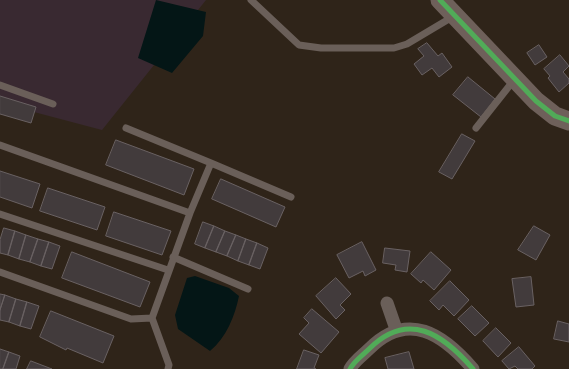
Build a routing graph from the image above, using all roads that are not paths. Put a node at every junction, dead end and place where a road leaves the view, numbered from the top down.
1 (251, 0) edge
2 (440, 0) edge
3 (454, 16) junction
4 (516, 79) junction
5 (0, 85) edge
6 (53, 104) dead end
7 (569, 121) edge
8 (126, 128) dead end
9 (476, 128) dead end
10 (0, 145) edge
11 (211, 163) junction
12 (291, 197) dead end
13 (190, 213) junction
14 (0, 214) edge
15 (173, 258) junction
16 (168, 270) junction
17 (0, 272) edge
18 (248, 289) dead end
19 (387, 303) dead end
20 (152, 318) junction
21 (396, 329) junction
22 (168, 369) edge
23 (350, 369) edge
24 (473, 369) edge

1 - 3 lane
2 - 3 street
3 - 4 street
4 - 7 street
4 - 9 lane
5 - 6 lane
8 - 11 lane
10 - 13 lane
11 - 12 lane
11 - 13 lane
13 - 15 lane
14 - 16 lane
15 - 16 lane
15 - 18 lane
16 - 20 lane
17 - 20 lane
19 - 21 street
20 - 22 lane
21 - 23 street
21 - 24 street

